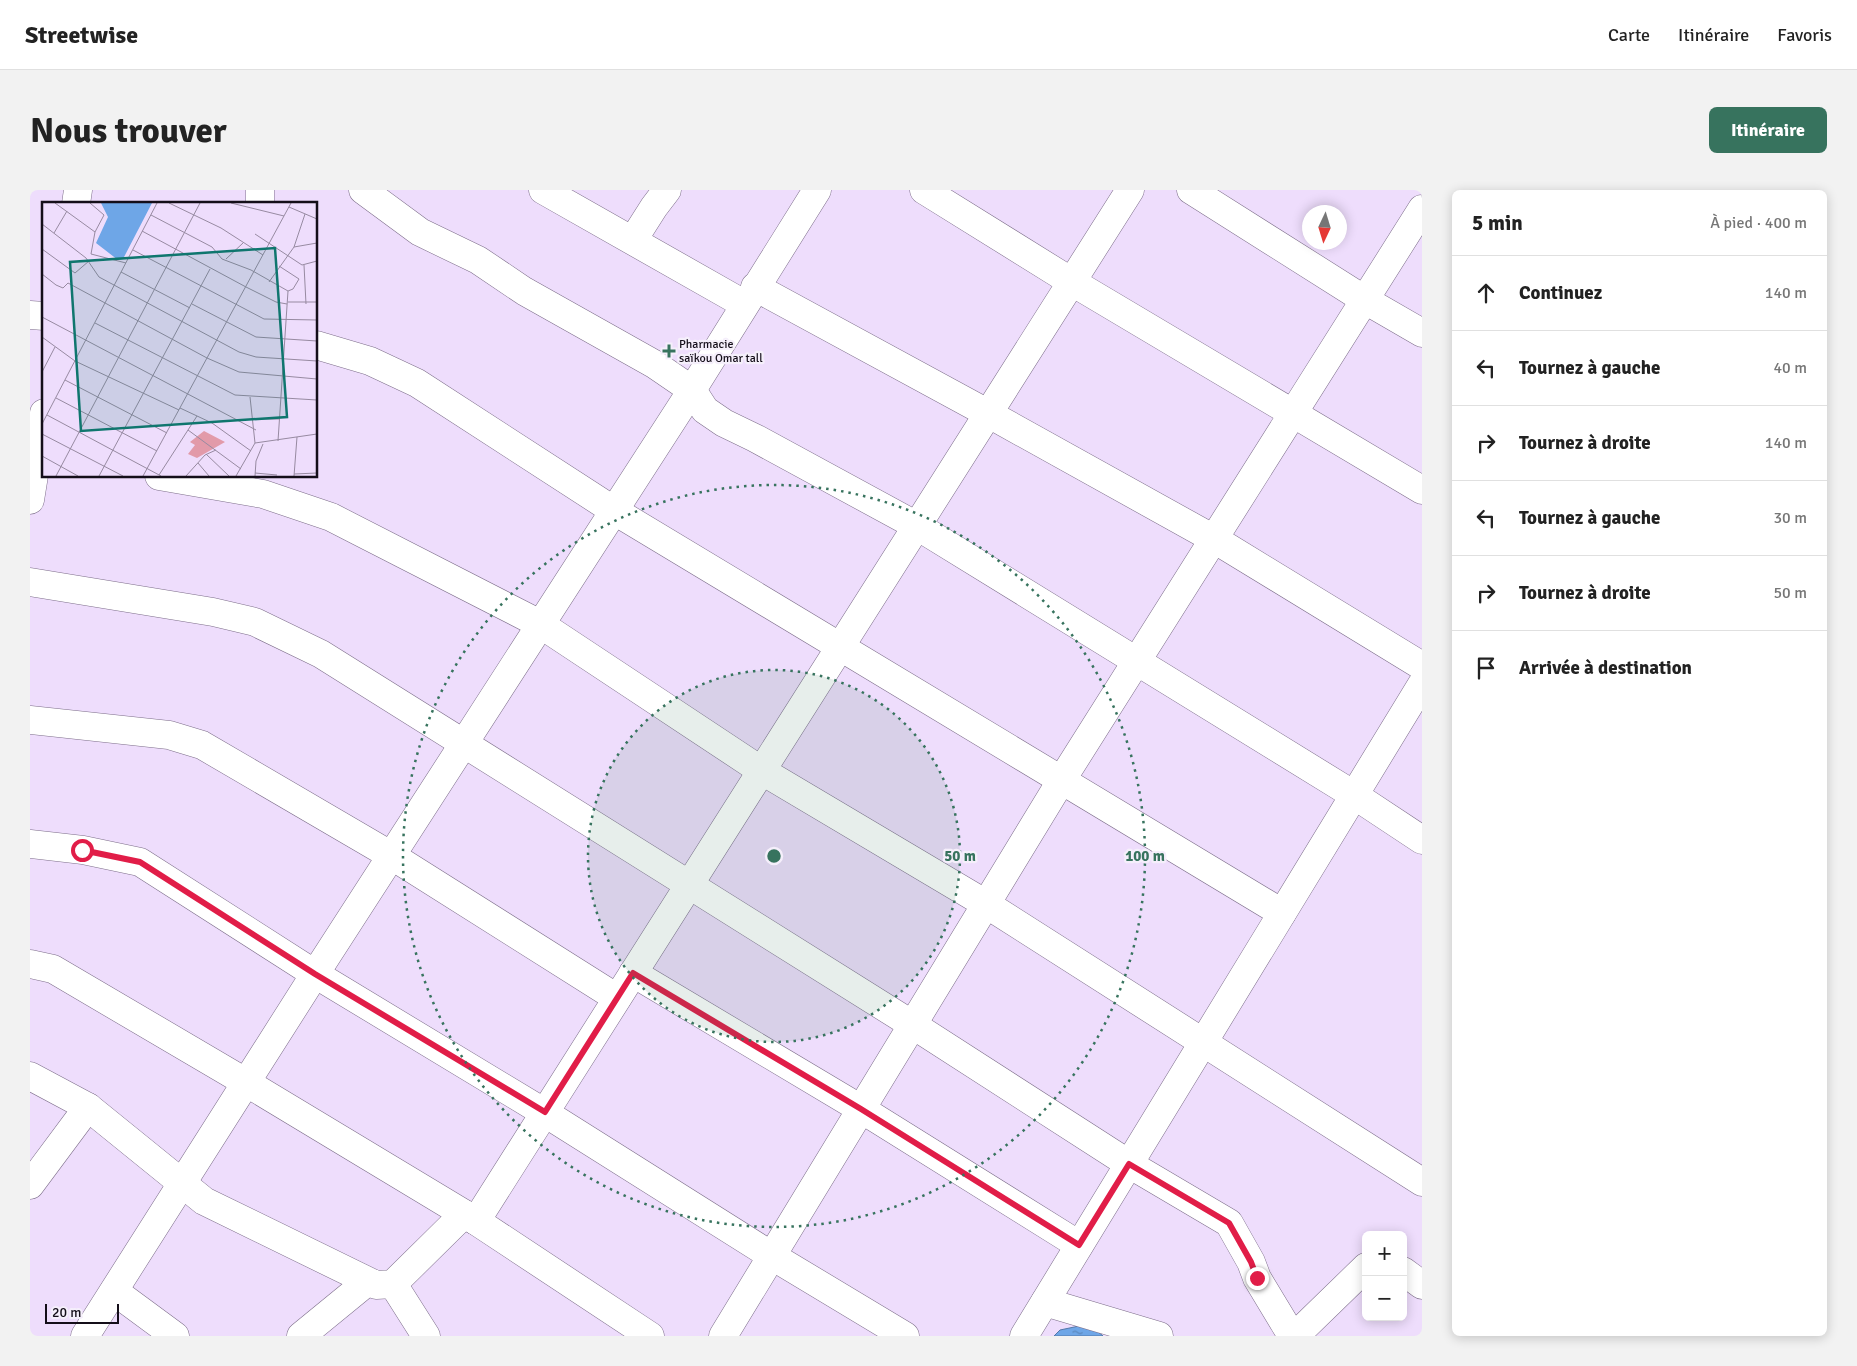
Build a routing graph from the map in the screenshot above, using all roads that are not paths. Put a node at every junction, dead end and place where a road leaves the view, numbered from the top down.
1 (363, 190) edge
2 (544, 190) edge
3 (667, 190) edge
4 (817, 190) edge
5 (924, 190) edge
6 (1130, 190) edge
7 (1191, 190) edge
8 (1422, 209) edge
9 (633, 240) junction
10 (1072, 282) junction
11 (749, 296) junction
12 (1365, 300) junction
13 (1422, 333) edge
14 (318, 346) edge
15 (692, 390) junction
16 (988, 414) junction
17 (1293, 414) junction
18 (42, 425) edge
19 (37, 455) edge
20 (171, 478) edge
21 (1422, 490) edge
22 (30, 500) edge
23 (613, 510) junction
24 (917, 526) junction
25 (1214, 539) junction
26 (30, 582) edge
27 (540, 624) junction
28 (840, 648) junction
29 (1137, 662) junction
30 (1422, 666) edge
31 (1422, 684) edge
32 (30, 720) edge
33 (463, 744) junction
34 (762, 771) junction
35 (1062, 781) junction
36 (1354, 795) junction
37 (1422, 840) edge
38 (30, 844) edge
39 (392, 856) junction
40 (689, 886) junction
41 (986, 904) junction
42 (1282, 913) junction
43 (30, 964) edge
44 (633, 973) junction
45 (315, 974) junction
46 (617, 998) junction
47 (913, 1025) junction
48 (1204, 1042) junction
49 (30, 1076) edge
50 (247, 1083) junction
51 (88, 1107) junction
52 (861, 1109) junction
53 (545, 1112) junction
54 (1129, 1164) junction
55 (1422, 1182) edge
56 (183, 1184) junction
57 (30, 1185) edge
58 (470, 1218) junction
59 (1079, 1245) junction
60 (772, 1256) junction
61 (1362, 1271) edge
62 (1407, 1273) edge
63 (380, 1283) junction
64 (1422, 1285) edge
65 (114, 1291) junction
66 (1045, 1302) junction
67 (85, 1336) edge
68 (175, 1336) edge
69 (301, 1336) edge
70 (426, 1336) edge
71 (650, 1336) edge
72 (723, 1336) edge
73 (905, 1336) edge
74 (1024, 1336) edge
75 (1159, 1336) edge
76 (1293, 1336) edge

1 - 15 street
2 - 9 street
3 - 9 street
4 - 11 street
5 - 10 street
6 - 10 street
7 - 12 street
8 - 12 street
9 - 11 street
10 - 16 street
10 - 17 street
11 - 15 street
11 - 16 street
12 - 13 street
12 - 17 street
14 - 23 street
15 - 23 street
15 - 24 street
16 - 24 street
16 - 25 street
17 - 21 street
17 - 25 street
18 - 19 street
19 - 22 street
20 - 27 street
23 - 27 street
23 - 28 street
24 - 28 street
24 - 29 street
25 - 29 street
25 - 30 street
26 - 33 street
27 - 33 street
27 - 34 street
28 - 34 street
28 - 35 street
29 - 35 street
29 - 36 street
31 - 36 street
32 - 39 street
33 - 39 street
33 - 40 street
34 - 40 street
34 - 41 street
35 - 41 street
35 - 42 street
36 - 37 street
36 - 42 street
38 - 45 street
39 - 45 street
39 - 46 street
40 - 44 street
40 - 47 street
41 - 47 street
41 - 48 street
42 - 48 street
43 - 50 street
44 - 46 street
44 - 52 street
45 - 50 street
45 - 53 street
46 - 53 street
47 - 52 street
47 - 54 street
48 - 54 street
48 - 55 street
49 - 51 street
50 - 56 street
50 - 58 street
51 - 56 street
51 - 57 street
52 - 59 street
52 - 60 street
53 - 58 street
53 - 60 street
54 - 59 street
54 - 76 street
56 - 63 street
56 - 65 street
58 - 63 street
58 - 71 street
59 - 66 street
60 - 72 street
60 - 73 street
61 - 76 street
62 - 64 street
63 - 69 street
63 - 70 street
65 - 67 street
65 - 68 street
66 - 74 street
66 - 75 street

